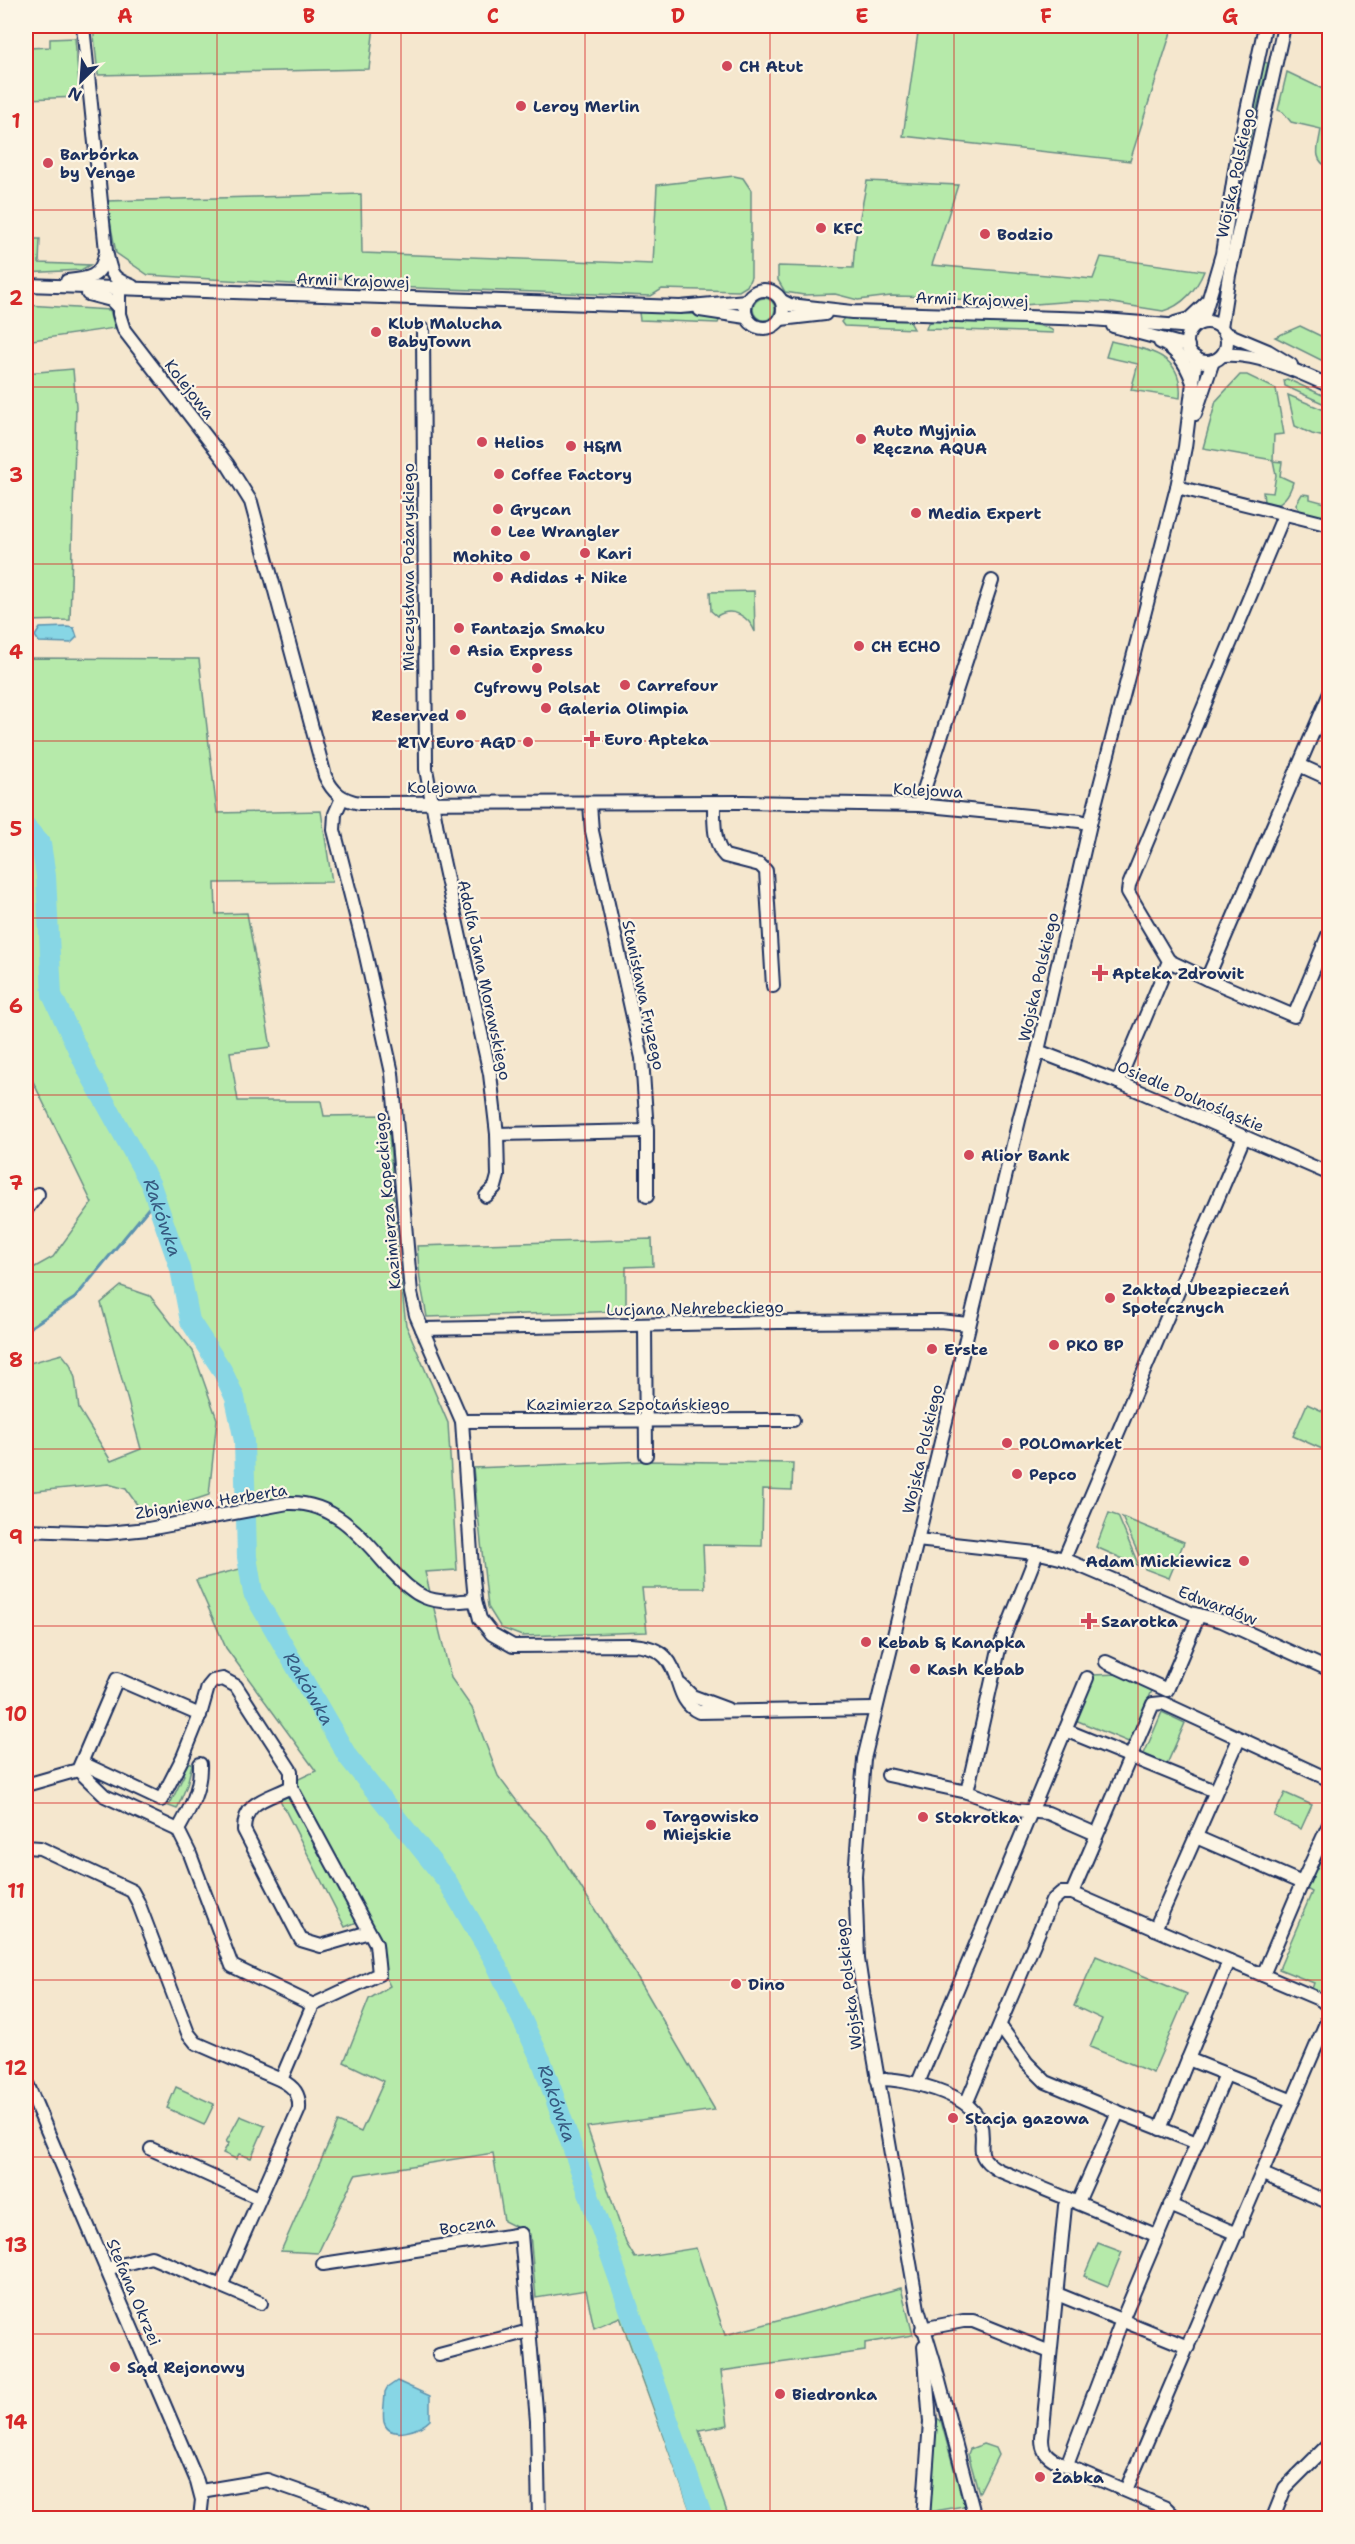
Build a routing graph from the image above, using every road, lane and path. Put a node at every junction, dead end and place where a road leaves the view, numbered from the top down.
1 (83, 26) edge
2 (1265, 26) edge
3 (1284, 26) edge
4 (106, 251) junction
5 (29, 286) edge
6 (119, 289) junction
7 (141, 290) junction
8 (1210, 299) junction
9 (746, 301) junction
10 (782, 301) junction
11 (1225, 303) junction
12 (680, 307) junction
13 (119, 308) junction
14 (852, 312) junction
15 (746, 317) junction
16 (781, 319) junction
17 (1092, 319) junction
18 (1168, 325) junction
19 (1198, 325) junction
20 (423, 330) dead end
21 (1223, 330) junction
22 (1142, 335) junction
23 (1250, 344) junction
24 (1188, 346) junction
25 (1246, 357) junction
26 (1196, 358) junction
27 (1218, 358) junction
28 (1316, 380) junction
29 (1200, 382) junction
30 (1329, 386) edge
31 (1177, 487) junction
32 (1284, 515) junction
33 (1329, 525) edge
34 (992, 581) dead end
35 (1329, 693) edge
36 (1299, 765) junction
37 (1329, 779) edge
38 (342, 798) junction
39 (714, 803) junction
40 (431, 804) junction
41 (590, 804) junction
42 (919, 805) junction
43 (1090, 824) junction
44 (1328, 935) dead end
45 (1169, 961) junction
46 (1207, 979) junction
47 (773, 986) dead end
48 (1038, 1051) junction
49 (1118, 1082) junction
50 (647, 1131) junction
51 (497, 1134) junction
52 (1244, 1137) junction
53 (1329, 1174) edge
54 (38, 1194) dead end
55 (486, 1196) dead end
56 (647, 1196) dead end
57 (26, 1210) edge
58 (968, 1324) junction
59 (645, 1327) junction
60 (422, 1329) junction
61 (646, 1419) junction
62 (793, 1420) dead end
63 (462, 1421) junction
64 (646, 1455) dead end
65 (26, 1530) edge
66 (917, 1540) junction
67 (1037, 1553) junction
68 (1064, 1559) junction
69 (475, 1600) junction
70 (1199, 1615) junction
71 (1106, 1662) dead end
72 (1329, 1670) edge
73 (1087, 1678) dead end
74 (874, 1709) junction
75 (200, 1715) junction
76 (1065, 1730) junction
77 (1239, 1739) junction
78 (1129, 1756) junction
79 (200, 1764) dead end
80 (80, 1767) junction
81 (888, 1775) dead end
82 (1329, 1780) edge
83 (26, 1785) edge
84 (291, 1787) junction
85 (1215, 1791) junction
86 (967, 1792) junction
87 (1030, 1812) junction
88 (1329, 1822) edge
89 (178, 1830) junction
90 (1096, 1834) junction
91 (1196, 1837) junction
92 (26, 1847) edge
93 (1302, 1883) junction
94 (1072, 1893) junction
95 (1155, 1929) junction
96 (369, 1932) junction
97 (1229, 1961) junction
98 (1263, 1975) junction
99 (314, 2005) junction
100 (1000, 2026) junction
101 (1188, 2059) junction
102 (1226, 2074) junction
103 (878, 2079) junction
104 (26, 2080) edge
105 (281, 2080) junction
106 (918, 2083) junction
107 (1293, 2101) junction
108 (966, 2104) junction
109 (1118, 2112) junction
110 (1160, 2129) junction
111 (1197, 2143) junction
112 (151, 2149) dead end
113 (1263, 2174) junction
114 (259, 2198) junction
115 (1073, 2201) junction
116 (1329, 2203) edge
117 (1170, 2205) junction
118 (1237, 2234) junction
119 (1158, 2236) junction
120 (322, 2264) dead end
121 (106, 2269) junction
122 (221, 2286) junction
123 (1057, 2294) junction
124 (261, 2303) dead end
125 (1122, 2320) junction
126 (922, 2329) junction
127 (530, 2331) junction
128 (1188, 2347) junction
129 (1050, 2352) junction
130 (439, 2355) dead end
131 (1329, 2443) edge
132 (1067, 2465) junction
133 (1126, 2490) junction
134 (201, 2491) junction
135 (361, 2513) dead end
136 (922, 2517) edge
137 (200, 2518) edge
138 (539, 2518) edge
139 (975, 2518) edge
140 (1176, 2518) edge
141 (1273, 2518) edge

1 - 4 street
2 - 8 street, Wojska Polskiego
3 - 11 street, Wojska Polskiego
4 - 5 street
4 - 7 street
5 - 6 street, Armii Krajowej
5 - 13 street
6 - 7 street, Armii Krajowej
6 - 13 street, Kolejowa
7 - 12 street, Armii Krajowej
7 - 13 street
8 - 18 street
8 - 19 street, Wojska Polskiego
9 - 10 street
9 - 12 street
9 - 15 street
10 - 14 street
10 - 16 street
11 - 21 street, Wojska Polskiego
11 - 23 street
12 - 15 street
13 - 38 street, Kolejowa
14 - 16 street
14 - 17 street, Armii Krajowej
15 - 16 street
17 - 18 street, Armii Krajowej
17 - 22 street, Armii Krajowej
18 - 19 street, Armii Krajowej
19 - 21 street
19 - 24 street
20 - 40 street, Mieczysława Pożaryskiego
21 - 23 street
21 - 27 street
22 - 24 street, Armii Krajowej
22 - 29 street
23 - 28 street
24 - 26 street
25 - 27 street
25 - 28 street
25 - 29 street
26 - 27 street
26 - 29 street, Wojska Polskiego
27 - 29 street, Wojska Polskiego
28 - 30 street
29 - 31 street, Wojska Polskiego
31 - 32 street
31 - 43 street, Wojska Polskiego
32 - 33 street
32 - 45 street
34 - 42 street
35 - 36 street
36 - 37 street
36 - 46 street
38 - 40 street, Kolejowa
38 - 60 street, Kazimierza Kopeckiego
39 - 41 street, Kolejowa
39 - 42 street, Kolejowa
39 - 47 street
40 - 41 street, Kolejowa
40 - 51 street, Adolfa Jana Morawskiego
41 - 50 street, Stanisława Fryzego
42 - 43 street, Kolejowa
43 - 48 street, Wojska Polskiego
44 - 46 street
45 - 46 street
45 - 49 street
48 - 49 street, Osiedle Dolnośląskie
48 - 58 street, Wojska Polskiego
49 - 52 street, Osiedle Dolnośląskie
50 - 51 street
50 - 56 street, Stanisława Fryzego
51 - 55 street, Adolfa Jana Morawskiego
52 - 53 street, Osiedle Dolnośląskie
52 - 68 street
54 - 57 street
58 - 59 street, Lucjana Nehrebeckiego
58 - 66 street, Wojska Polskiego
59 - 60 street, Lucjana Nehrebeckiego
59 - 61 street
60 - 63 street, Kazimierza Kopeckiego
61 - 62 street, Kazimierza Szpotańskiego
61 - 63 street, Kazimierza Szpotańskiego
61 - 64 street
63 - 69 street, Kazimierza Kopeckiego
65 - 69 street, Zbigniewa Herberta
66 - 67 street, Edwardów
66 - 74 street, Wojska Polskiego
67 - 68 street, Edwardów
67 - 86 street
68 - 70 street, Edwardów
69 - 74 street, Kazimierza Kopeckiego
70 - 71 street
70 - 72 street, Edwardów
73 - 76 street
74 - 103 street, Wojska Polskiego
75 - 80 street
75 - 80 street
75 - 84 street
76 - 78 street
76 - 87 street
77 - 78 street
77 - 82 street
77 - 85 street
78 - 85 street
78 - 90 street
79 - 89 street
80 - 83 street
80 - 89 street
81 - 86 street
84 - 96 street
84 - 96 street
85 - 91 street
86 - 87 street
87 - 90 street
87 - 106 street
88 - 93 street
89 - 99 street
90 - 94 street
91 - 93 street
91 - 95 street
92 - 105 street
93 - 98 street
94 - 95 street
94 - 100 street
95 - 97 street
96 - 99 street
97 - 98 street
97 - 101 street
98 - 107 street
99 - 105 street
100 - 108 street
100 - 109 street
101 - 102 street
101 - 110 street
102 - 107 street
102 - 111 street
103 - 106 street
103 - 126 street, Wojska Polskiego
104 - 121 street, Stefana Okrzei
105 - 114 street
106 - 108 street
107 - 113 street
108 - 115 street
109 - 110 street
109 - 115 street
110 - 111 street
111 - 117 street
112 - 114 street
113 - 116 street
113 - 118 street
114 - 122 street
115 - 119 street
115 - 123 street
117 - 118 street
117 - 119 street
118 - 128 street
119 - 125 street
120 - 127 street, Boczna
121 - 122 street
121 - 134 street, Stefana Okrzei
122 - 124 street
123 - 125 street
123 - 129 street
125 - 128 street
125 - 132 street
126 - 129 street
126 - 136 street, Wojska Polskiego
126 - 139 street, Wojska Polskiego
127 - 130 street
127 - 138 street, Boczna
128 - 133 street
129 - 132 street
131 - 141 street
132 - 133 street
133 - 140 street
134 - 135 street
134 - 137 street, Stefana Okrzei

